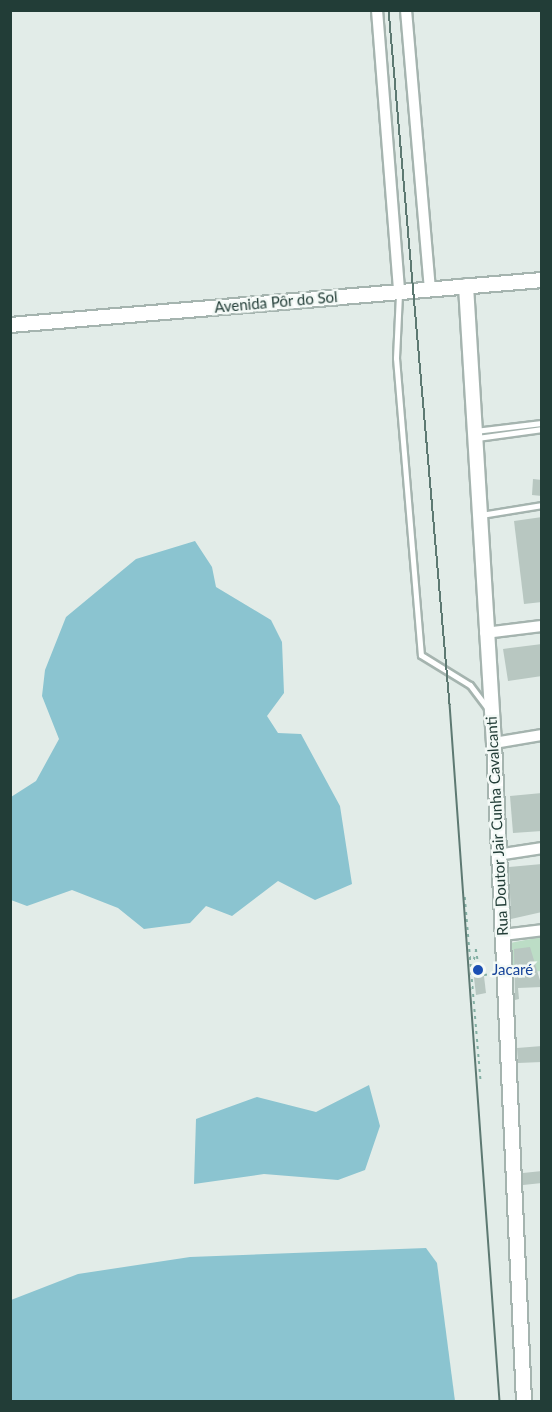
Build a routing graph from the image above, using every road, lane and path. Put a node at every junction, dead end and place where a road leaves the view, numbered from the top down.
1 (377, 10) edge
2 (406, 10) edge
3 (542, 280) edge
4 (466, 286) junction
5 (430, 290) junction
6 (399, 292) junction
7 (10, 325) edge
8 (542, 423) edge
9 (542, 429) edge
10 (475, 434) junction
11 (542, 505) edge
12 (480, 516) junction
13 (542, 626) edge
14 (485, 633) junction
15 (491, 713) junction
16 (542, 735) edge
17 (494, 743) junction
18 (542, 848) edge
19 (497, 855) junction
20 (465, 897) dead end
21 (542, 930) edge
22 (503, 935) junction
23 (471, 967) junction
24 (479, 968) dead end
25 (481, 1082) dead end
26 (524, 1401) edge

1 - 6 street
2 - 5 street
3 - 4 street, Avenida Pôr do Sol
4 - 5 street, Avenida Pôr do Sol
4 - 10 street, Rua Doutor Jair Cunha Cavalcanti
5 - 6 street, Avenida Pôr do Sol
6 - 7 street, Avenida Pôr do Sol
6 - 15 lane
8 - 10 lane
9 - 10 lane
10 - 12 street, Rua Doutor Jair Cunha Cavalcanti
11 - 12 lane
12 - 14 street, Rua Doutor Jair Cunha Cavalcanti
13 - 14 street
14 - 15 street, Rua Doutor Jair Cunha Cavalcanti
15 - 17 street, Rua Doutor Jair Cunha Cavalcanti
16 - 17 street
17 - 19 street, Rua Doutor Jair Cunha Cavalcanti
18 - 19 street
19 - 22 street, Rua Doutor Jair Cunha Cavalcanti
20 - 23 path
21 - 22 street
22 - 26 street, Rua Doutor Jair Cunha Cavalcanti
23 - 24 path
23 - 25 path

